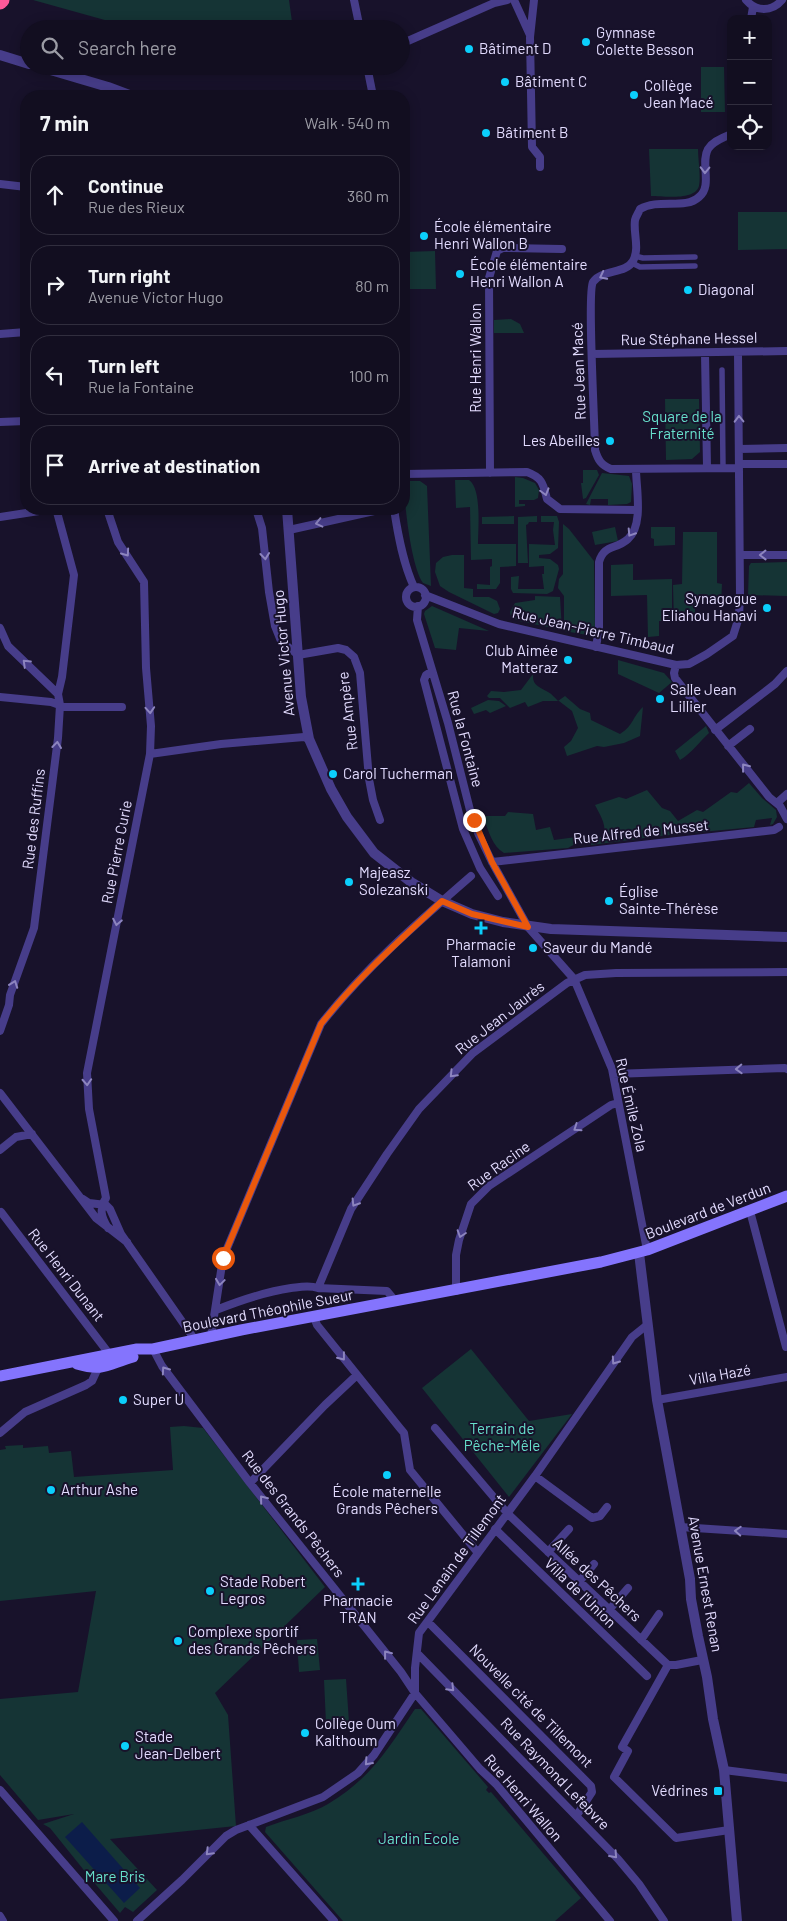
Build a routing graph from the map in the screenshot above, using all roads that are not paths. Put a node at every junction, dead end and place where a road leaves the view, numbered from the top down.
1 (354, 0) edge
2 (507, 0) edge
3 (514, 0) edge
4 (534, 0) edge
5 (746, 0) edge
6 (782, 0) edge
7 (754, 6) junction
8 (751, 15) edge
9 (358, 20) edge
10 (530, 36) junction
11 (410, 40) edge
12 (0, 56) edge
13 (20, 62) edge
14 (67, 75) edge
15 (369, 75) edge
16 (116, 90) edge
17 (372, 90) edge
18 (727, 136) edge
19 (540, 167) dead end
20 (0, 184) edge
21 (20, 186) edge
22 (562, 249) dead end
23 (661, 258) junction
24 (695, 258) dead end
25 (633, 260) junction
26 (695, 266) dead end
27 (661, 267) junction
28 (20, 332) edge
29 (0, 334) edge
30 (738, 352) junction
31 (787, 352) edge
32 (592, 354) junction
33 (705, 354) junction
34 (722, 370) dead end
35 (20, 421) edge
36 (0, 422) edge
37 (787, 448) edge
38 (739, 449) junction
39 (787, 464) edge
40 (739, 466) junction
41 (706, 467) junction
42 (723, 468) junction
43 (636, 469) junction
44 (490, 473) junction
45 (410, 474) edge
46 (637, 510) junction
47 (20, 514) edge
48 (56, 515) edge
49 (109, 515) edge
50 (258, 515) edge
51 (288, 515) edge
52 (356, 515) edge
53 (395, 515) edge
54 (0, 517) edge
55 (289, 530) junction
56 (787, 555) edge
57 (740, 556) junction
58 (414, 587) junction
59 (426, 595) junction
60 (418, 606) junction
61 (0, 628) edge
62 (596, 647) junction
63 (298, 655) junction
64 (676, 665) junction
65 (432, 671) junction
66 (787, 671) edge
67 (58, 694) junction
68 (0, 697) edge
69 (60, 705) junction
70 (122, 707) dead end
71 (750, 729) dead end
72 (715, 730) junction
73 (309, 738) junction
74 (728, 746) junction
75 (150, 754) junction
76 (787, 794) edge
77 (777, 803) junction
78 (787, 819) edge
79 (380, 820) dead end
80 (783, 829) edge
81 (492, 862) junction
82 (471, 876) dead end
83 (498, 896) dead end
84 (442, 901) junction
85 (528, 927) junction
86 (787, 937) edge
87 (787, 972) edge
88 (574, 979) junction
89 (0, 1031) edge
90 (787, 1069) edge
91 (613, 1074) junction
92 (0, 1093) edge
93 (618, 1103) junction
94 (32, 1134) junction
95 (0, 1150) edge
96 (787, 1196) edge
97 (81, 1198) junction
98 (102, 1204) junction
99 (750, 1211) junction
100 (1, 1212) edge
101 (108, 1228) junction
102 (127, 1242) junction
103 (643, 1252) junction
104 (318, 1288) junction
105 (456, 1291) junction
106 (394, 1302) junction
107 (216, 1310) junction
108 (314, 1317) junction
109 (648, 1325) junction
110 (211, 1336) junction
111 (195, 1340) junction
112 (786, 1347) dead end
113 (150, 1349) junction
114 (110, 1355) junction
115 (72, 1362) junction
116 (85, 1366) junction
117 (98, 1368) junction
118 (357, 1375) junction
119 (0, 1376) edge
120 (787, 1377) edge
121 (86, 1385) junction
122 (657, 1400) junction
123 (435, 1428) dead end
124 (0, 1433) edge
125 (535, 1476) junction
126 (250, 1483) junction
127 (607, 1507) dead end
128 (508, 1514) junction
129 (680, 1528) junction
130 (569, 1529) dead end
131 (495, 1530) junction
132 (787, 1534) edge
133 (548, 1552) junction
134 (478, 1553) junction
135 (594, 1564) dead end
136 (579, 1582) junction
137 (628, 1588) dead end
138 (609, 1610) junction
139 (659, 1614) dead end
140 (428, 1622) junction
141 (641, 1640) junction
142 (417, 1653) junction
143 (702, 1660) junction
144 (668, 1665) junction
145 (647, 1676) dead end
146 (415, 1693) junction
147 (724, 1770) junction
148 (787, 1778) edge
149 (0, 1790) edge
150 (577, 1815) junction
151 (249, 1825) junction
152 (729, 1830) junction
153 (0, 1916) edge
154 (3, 1921) edge
155 (114, 1921) edge
156 (137, 1921) edge
157 (334, 1921) edge
158 (610, 1921) edge
159 (664, 1921) edge
160 (737, 1921) edge

1 - 9 street
2 - 11 street
3 - 10 street
4 - 10 street
5 - 7 street
6 - 7 street
7 - 8 street
10 - 19 street
12 - 13 street
14 - 16 street
15 - 17 street
18 -> 25 street
20 - 21 street
22 - 44 street, Rue Henri Wallon
23 - 24 street
23 - 25 street
23 - 27 street
25 - 27 street
25 -> 32 street, Rue Jean Macé
26 - 27 street
28 - 29 street
30 - 31 street, Rue Stéphane Hessel
30 - 33 street, Rue Stéphane Hessel
38 -> 30 street, Rue Jean-Pierre Timbaud
32 - 33 street, Rue Stéphane Hessel
32 - 43 street, Rue Jean Macé
33 - 41 street
34 - 42 street
35 - 36 street
37 - 38 street
38 - 40 street, Rue Jean-Pierre Timbaud
39 - 40 street, Rue Jean Macé
40 - 42 street, Rue Jean Macé
40 - 57 street, Rue Jean-Pierre Timbaud
41 - 42 street, Rue Jean Macé
41 - 43 street, Rue Jean Macé
43 - 46 street
44 - 45 street
44 -> 46 street
46 -> 62 street
47 - 54 street
48 - 67 street
49 -> 75 street, Rue Pierre Curie
50 -> 63 street
51 - 55 street, Avenue Victor Hugo
52 -> 55 street
53 - 58 street
55 - 63 street, Avenue Victor Hugo
56 -> 57 street
57 - 64 street, Rue Jean-Pierre Timbaud
58 - 59 street
58 - 60 street
59 - 60 street
59 - 62 street, Rue Jean-Pierre Timbaud
60 - 65 street, Rue la Fontaine
67 -> 61 street
62 - 64 street, Rue Jean-Pierre Timbaud
63 - 73 street, Avenue Victor Hugo
63 - 79 street, Rue Ampère
64 - 72 street
65 - 81 street, Rue la Fontaine
65 - 83 street
66 - 72 street
67 - 69 street, Rue des Ruffins
68 - 69 street
69 - 70 street
89 -> 69 street, Rue des Ruffins
71 - 74 street
72 - 74 street
73 - 75 street
73 - 84 street, Avenue Victor Hugo
77 -> 74 street
75 -> 98 street, Rue Pierre Curie
76 - 77 street
77 - 78 street
78 - 80 street, Rue Alfred de Musset
80 - 81 street, Rue Alfred de Musset
81 - 85 street, Rue la Fontaine
82 - 84 street
84 - 85 street, Avenue Victor Hugo
84 -> 107 street
85 - 86 street, Avenue Victor Hugo
85 - 88 street, Rue Émile Zola
87 - 88 street, Rue Jean Jaurès
88 - 91 street, Rue Émile Zola
88 -> 104 street, Rue Jean Jaurès
90 -> 91 street
91 - 93 street, Rue Émile Zola
92 - 94 street
93 - 103 street, Rue Émile Zola
93 -> 105 street, Rue Racine
94 - 95 street
94 - 97 street
96 - 99 main road, Boulevard de Verdun
97 - 98 street
97 - 101 street
98 - 101 street, Rue Pierre Curie
98 - 102 street
99 - 103 main road, Boulevard de Verdun
99 - 112 street
100 - 114 street, Rue Henri Dunant
101 - 102 street
102 - 111 street
103 - 105 main road, Boulevard de Verdun
103 - 109 street, Avenue Ernest Renan
104 - 106 street
104 - 107 street
105 - 106 main road, Boulevard Théophile Sueur
106 - 108 main road, Boulevard Théophile Sueur
107 - 110 street
108 - 110 main road, Boulevard Théophile Sueur
108 -> 118 street
109 - 122 street, Avenue Ernest Renan
109 -> 125 street, Rue Lenain de Tillemont
110 - 111 main road, Boulevard Théophile Sueur
111 - 113 main road, Boulevard Théophile Sueur
113 - 114 main road, Boulevard Théophile Sueur
113 - 117 main road, Boulevard Théophile Sueur
126 -> 113 street, Rue des Grands Pêchers
114 - 115 main road, Boulevard Théophile Sueur
115 - 116 main road, Boulevard Théophile Sueur
115 - 119 main road, Boulevard Théophile Sueur
116 - 117 main road, Boulevard Théophile Sueur
116 - 121 street
117 - 121 street
118 - 126 street
118 - 134 street
120 - 122 street, Villa Hazé
121 - 124 street
122 - 129 street, Avenue Ernest Renan
123 - 128 street, Allée des Pêchers
125 - 127 street
125 - 128 street, Rue Lenain de Tillemont
146 -> 126 street, Rue des Grands Pêchers
128 - 131 street, Rue Lenain de Tillemont
128 - 133 street, Allée des Pêchers
132 -> 129 street
129 - 143 street, Avenue Ernest Renan
130 - 133 street
131 - 134 street, Rue Lenain de Tillemont
131 - 145 street, Villa de l'Union
133 - 136 street, Allée des Pêchers
134 - 140 street, Rue Lenain de Tillemont
135 - 136 street
136 - 138 street, Allée des Pêchers
137 - 138 street
138 - 141 street, Allée des Pêchers
139 - 141 street
140 - 142 street, Rue Lenain de Tillemont
140 - 150 street, Nouvelle cité de Tillemont
141 - 144 street, Allée des Pêchers
142 - 146 street, Rue Lenain de Tillemont
142 -> 150 street, Rue Raymond Lefebvre
143 - 144 street
143 - 147 street, Avenue Ernest Renan
144 - 152 street
146 -> 151 street
146 - 158 street, Rue Henri Wallon
147 - 148 street
147 - 152 street, Avenue Ernest Renan
149 - 155 street
150 -> 159 street, Rue Raymond Lefebvre
151 -> 156 street
151 - 157 street
152 - 160 street, Avenue Ernest Renan
153 - 154 street

